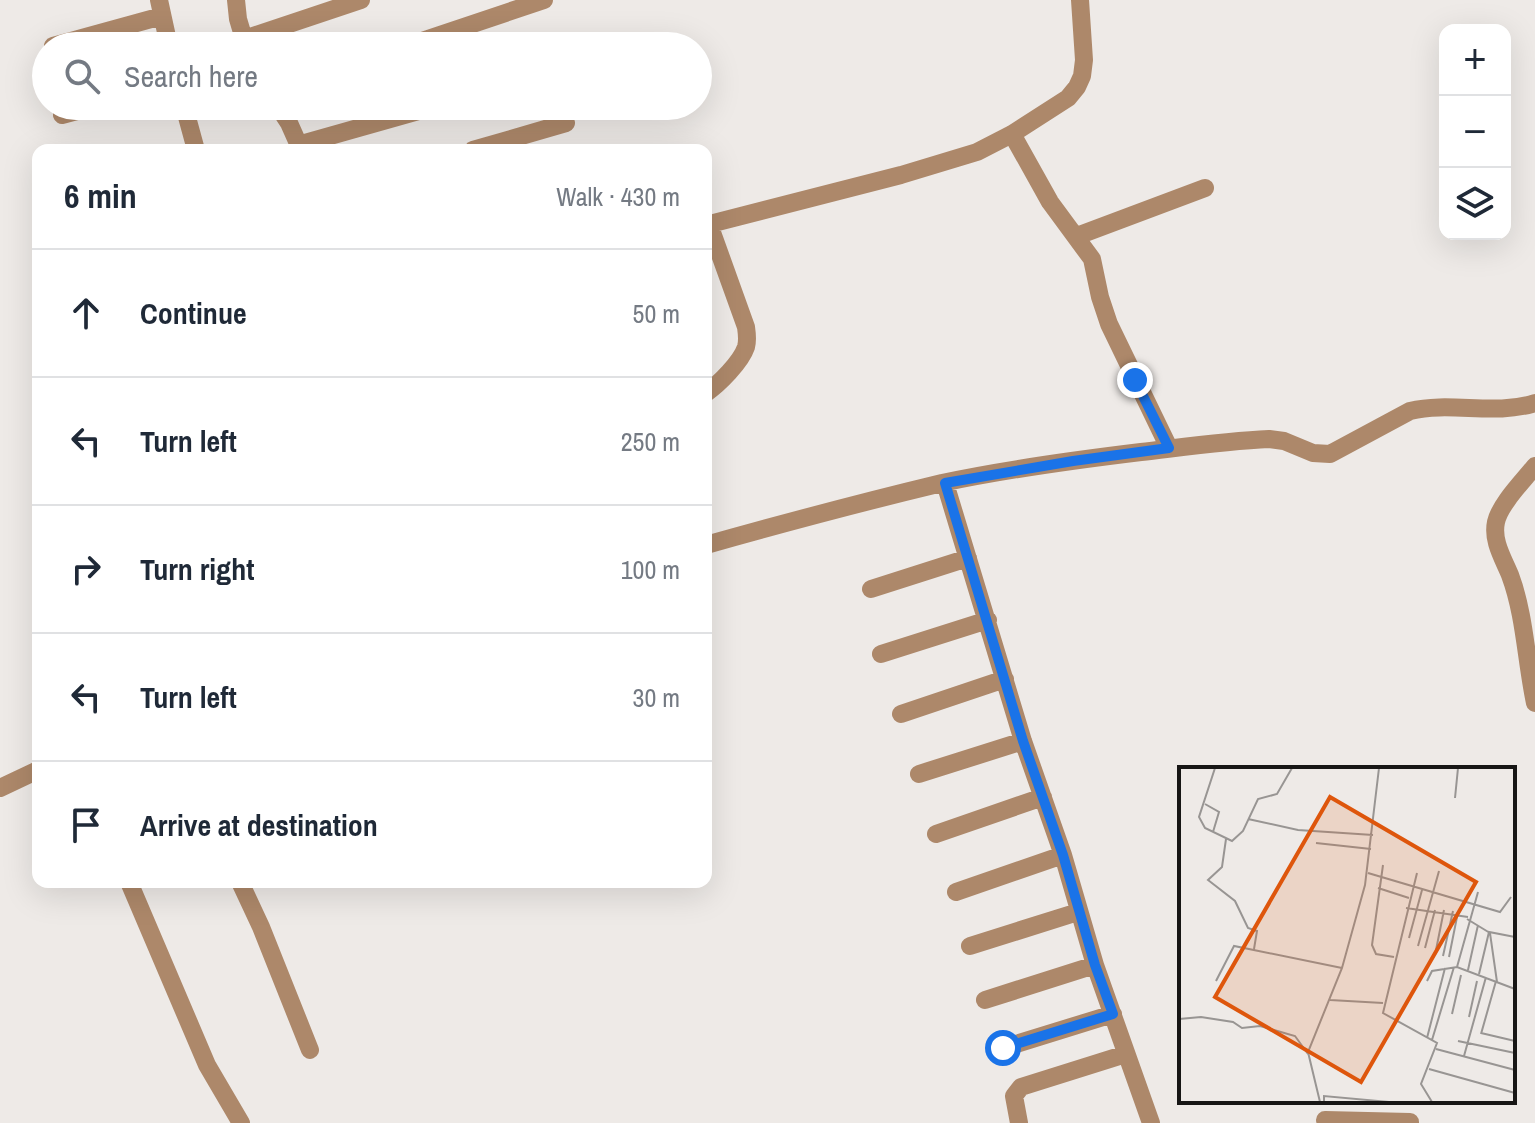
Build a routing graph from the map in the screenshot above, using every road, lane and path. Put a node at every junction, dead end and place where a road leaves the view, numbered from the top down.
1 (361, 0) edge
2 (544, 0) edge
3 (1080, 0) edge
4 (238, 1) edge
5 (160, 8) edge
6 (93, 32) edge
7 (166, 32) edge
8 (243, 32) edge
9 (273, 32) edge
10 (449, 32) edge
11 (188, 120) edge
12 (287, 120) edge
13 (391, 120) edge
14 (566, 123) dead end
15 (1012, 134) junction
16 (194, 144) edge
17 (298, 144) edge
18 (313, 144) edge
19 (494, 144) edge
20 (1205, 188) dead end
21 (712, 223) edge
22 (1077, 236) junction
23 (712, 237) edge
24 (712, 388) edge
25 (1535, 403) edge
26 (1169, 448) junction
27 (1535, 466) edge
28 (945, 483) junction
29 (712, 543) edge
30 (968, 558) junction
31 (871, 589) dead end
32 (988, 620) junction
33 (881, 654) dead end
34 (1005, 679) junction
35 (1535, 703) edge
36 (901, 714) dead end
37 (1023, 741) junction
38 (32, 773) edge
39 (919, 774) dead end
40 (0, 788) edge
41 (1043, 797) junction
42 (936, 834) dead end
43 (1063, 855) junction
44 (132, 888) edge
45 (243, 888) edge
46 (956, 892) dead end
47 (1078, 912) junction
48 (970, 946) dead end
49 (1095, 965) junction
50 (985, 1000) dead end
51 (1113, 1014) junction
52 (1003, 1048) dead end
53 (310, 1050) dead end
54 (1126, 1054) junction
55 (1325, 1122) edge
56 (1410, 1122) edge
57 (241, 1123) edge
58 (1019, 1123) edge
59 (1151, 1123) edge

1 - 9 street
2 - 10 street
3 - 15 street
4 - 8 street
5 - 6 street
5 - 7 street
11 - 16 street
12 - 17 street
13 - 18 street
14 - 19 street
15 - 21 street
15 - 22 street
20 - 22 street
22 - 26 street
23 - 24 street
25 - 26 street
26 - 28 street
27 - 35 street
28 - 29 street
28 - 30 street
30 - 31 street
30 - 32 street
32 - 33 street
32 - 34 street
34 - 36 street
34 - 37 street
37 - 39 street
37 - 41 street
38 - 40 street
41 - 42 street
41 - 43 street
43 - 46 street
43 - 47 street
44 - 57 street
45 - 53 street
47 - 48 street
47 - 49 street
49 - 50 street
49 - 51 street
51 - 52 street
51 - 54 street
54 - 58 street
54 - 59 street
55 - 56 street

